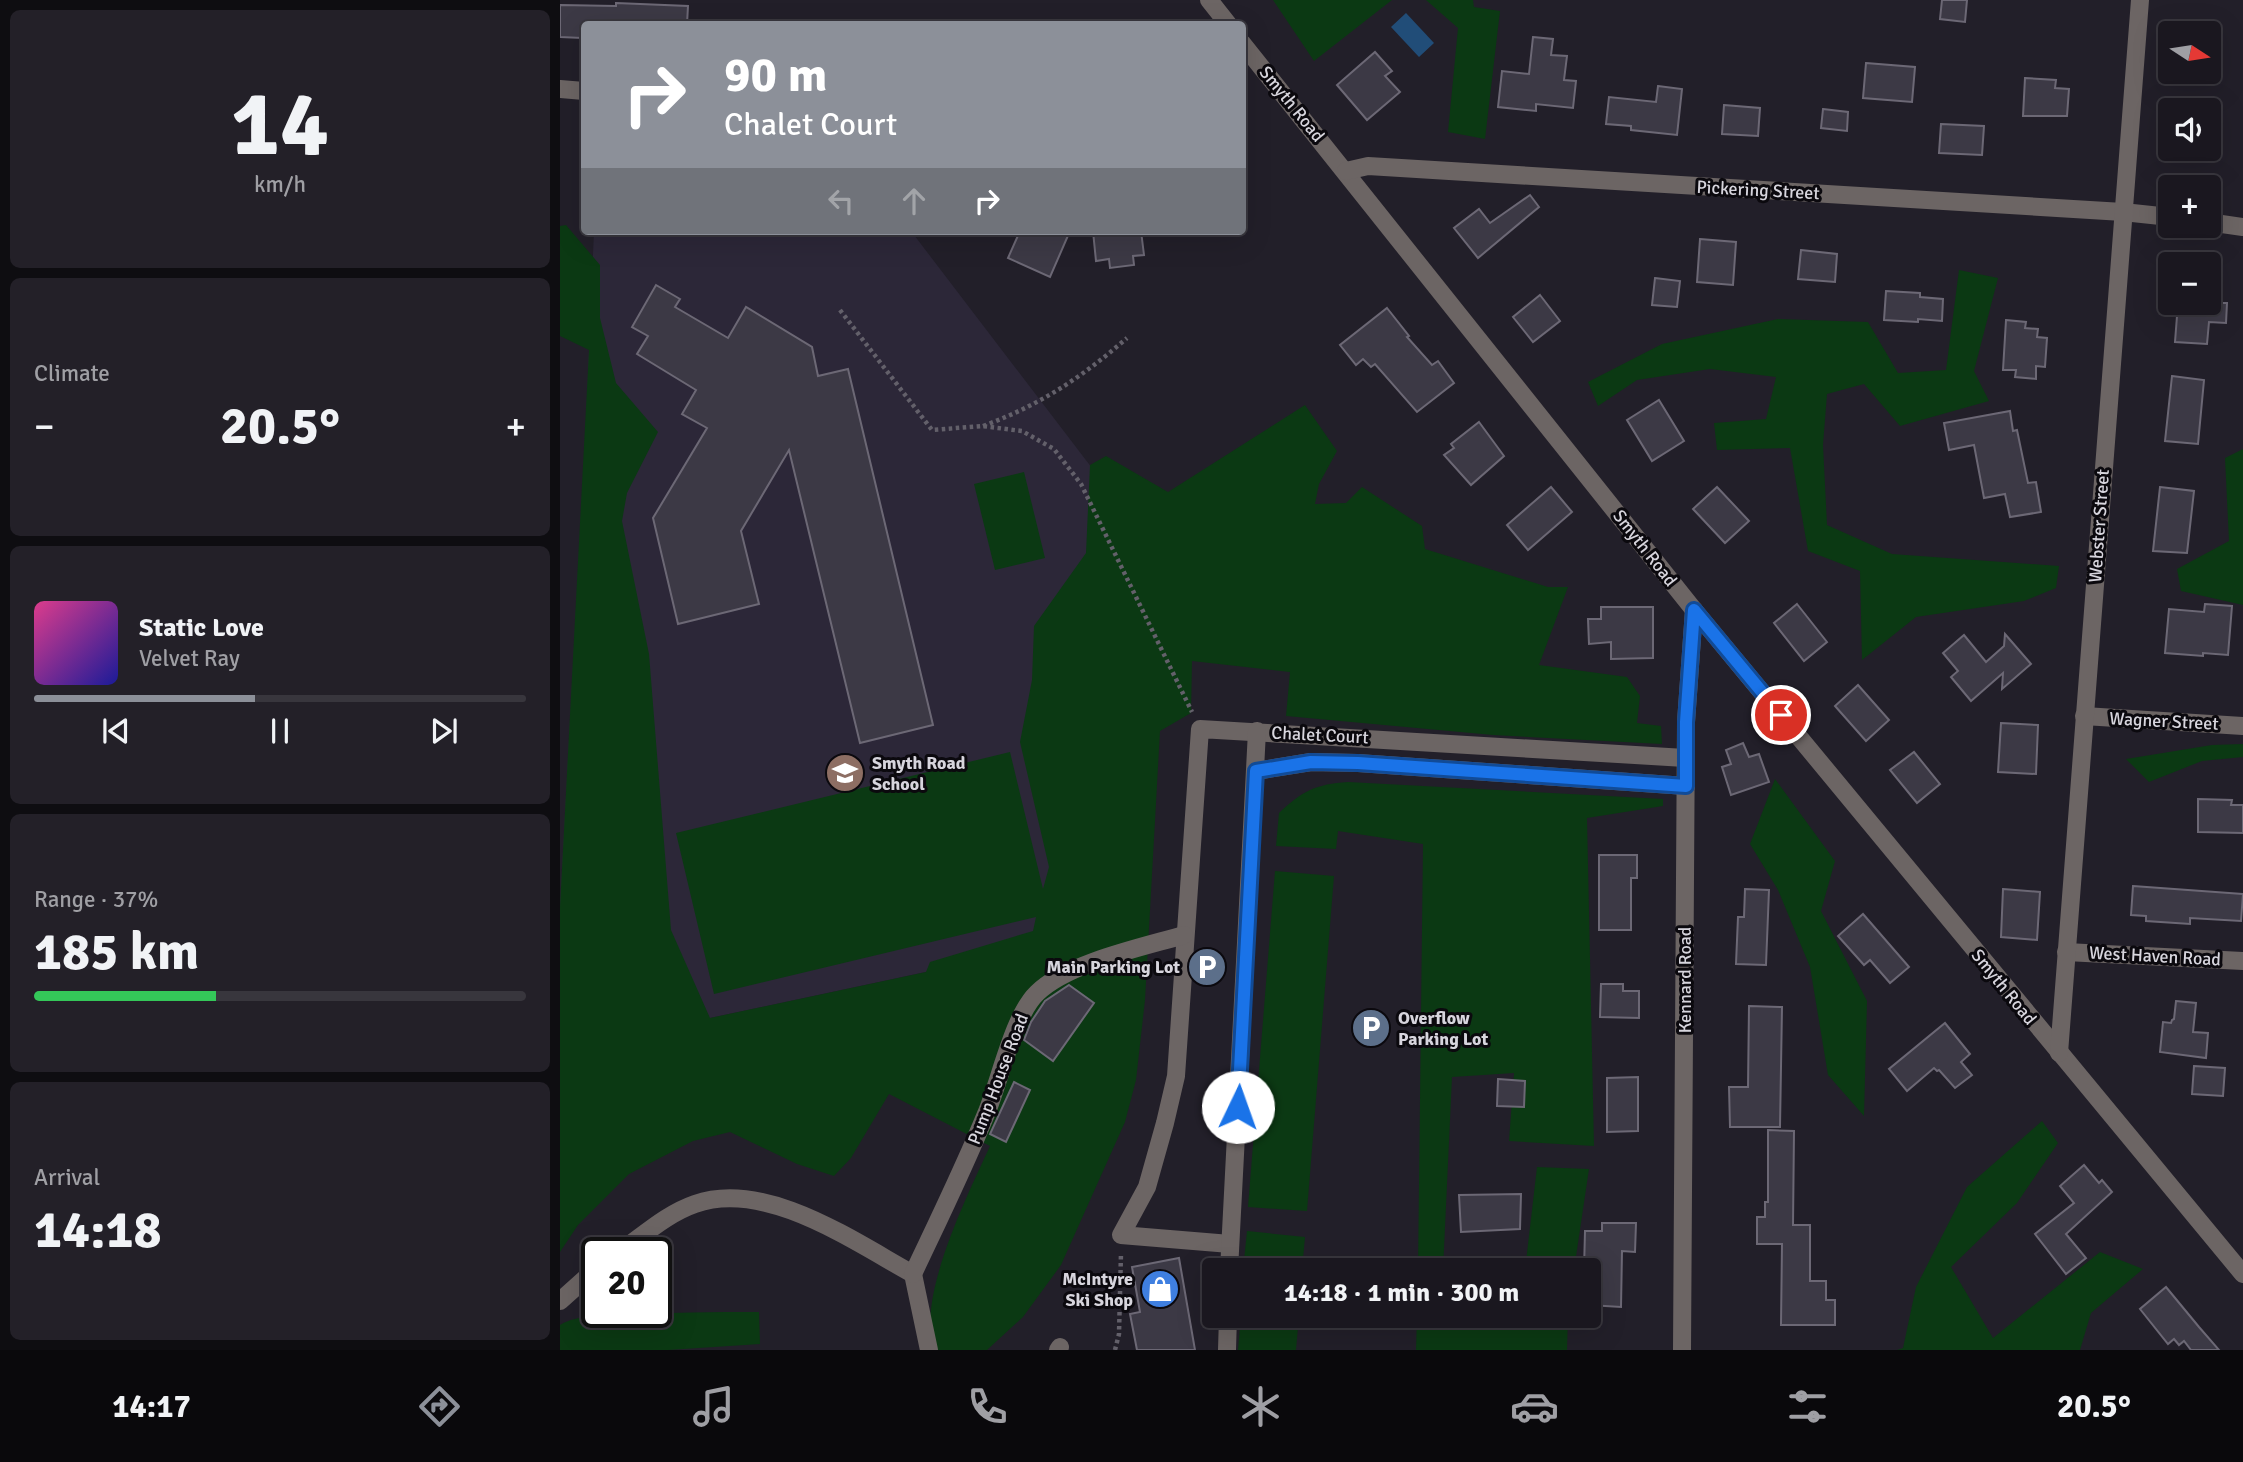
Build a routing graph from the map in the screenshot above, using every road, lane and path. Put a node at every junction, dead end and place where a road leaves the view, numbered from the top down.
1 (1209, 0) edge
2 (2140, 0) edge
3 (1226, 21) edge
4 (1246, 48) edge
5 (560, 89) edge
6 (581, 91) edge
7 (1346, 171) junction
8 (2123, 212) junction
9 (2158, 216) edge
10 (2221, 224) edge
11 (2243, 227) edge
12 (840, 310) dead end
13 (1127, 338) dead end
14 (982, 426) junction
15 (1694, 610) junction
16 (2084, 716) junction
17 (2243, 726) edge
18 (1200, 729) junction
19 (1257, 732) junction
20 (1685, 758) junction
21 (1256, 771) junction
22 (1686, 786) junction
23 (1184, 935) junction
24 (2066, 952) junction
25 (2243, 961) edge
26 (2059, 1053) junction
27 (1121, 1235) junction
28 (641, 1237) edge
29 (1230, 1244) junction
30 (1229, 1258) edge
31 (913, 1274) junction
32 (2243, 1274) edge
33 (581, 1282) edge
34 (560, 1301) edge
35 (1228, 1328) edge
36 (929, 1350) edge
37 (1115, 1350) edge
38 (1227, 1350) edge
39 (1682, 1350) edge

1 - 3 street
2 - 8 street, Webster Street
4 - 7 street, Smyth Road
5 - 6 street
7 - 8 street, Pickering Street
7 - 15 street, Smyth Road
8 - 9 street, Pickering Street
8 - 16 street, Webster Street
10 - 11 street
12 - 14 path
13 - 14 path
14 - 18 path
15 - 20 street, Kennard Road
15 - 26 street, Smyth Road
16 - 17 street, Wagner Street
16 - 24 street, Webster Street
18 - 19 street
18 - 23 street
19 - 20 street, Chalet Court
19 - 21 street, Chalet Court
20 - 22 street, Kennard Road
21 - 22 street, Chalet Court
21 - 29 street
22 - 39 street, Kennard Road
23 - 27 street
23 - 31 street, Pump House Road
24 - 25 street, West Haven Road
24 - 26 street, Webster Street
26 - 32 street, Smyth Road
27 - 29 street
27 - 37 path
28 - 31 street
29 - 30 street
31 - 36 street
33 - 34 street
35 - 38 street

